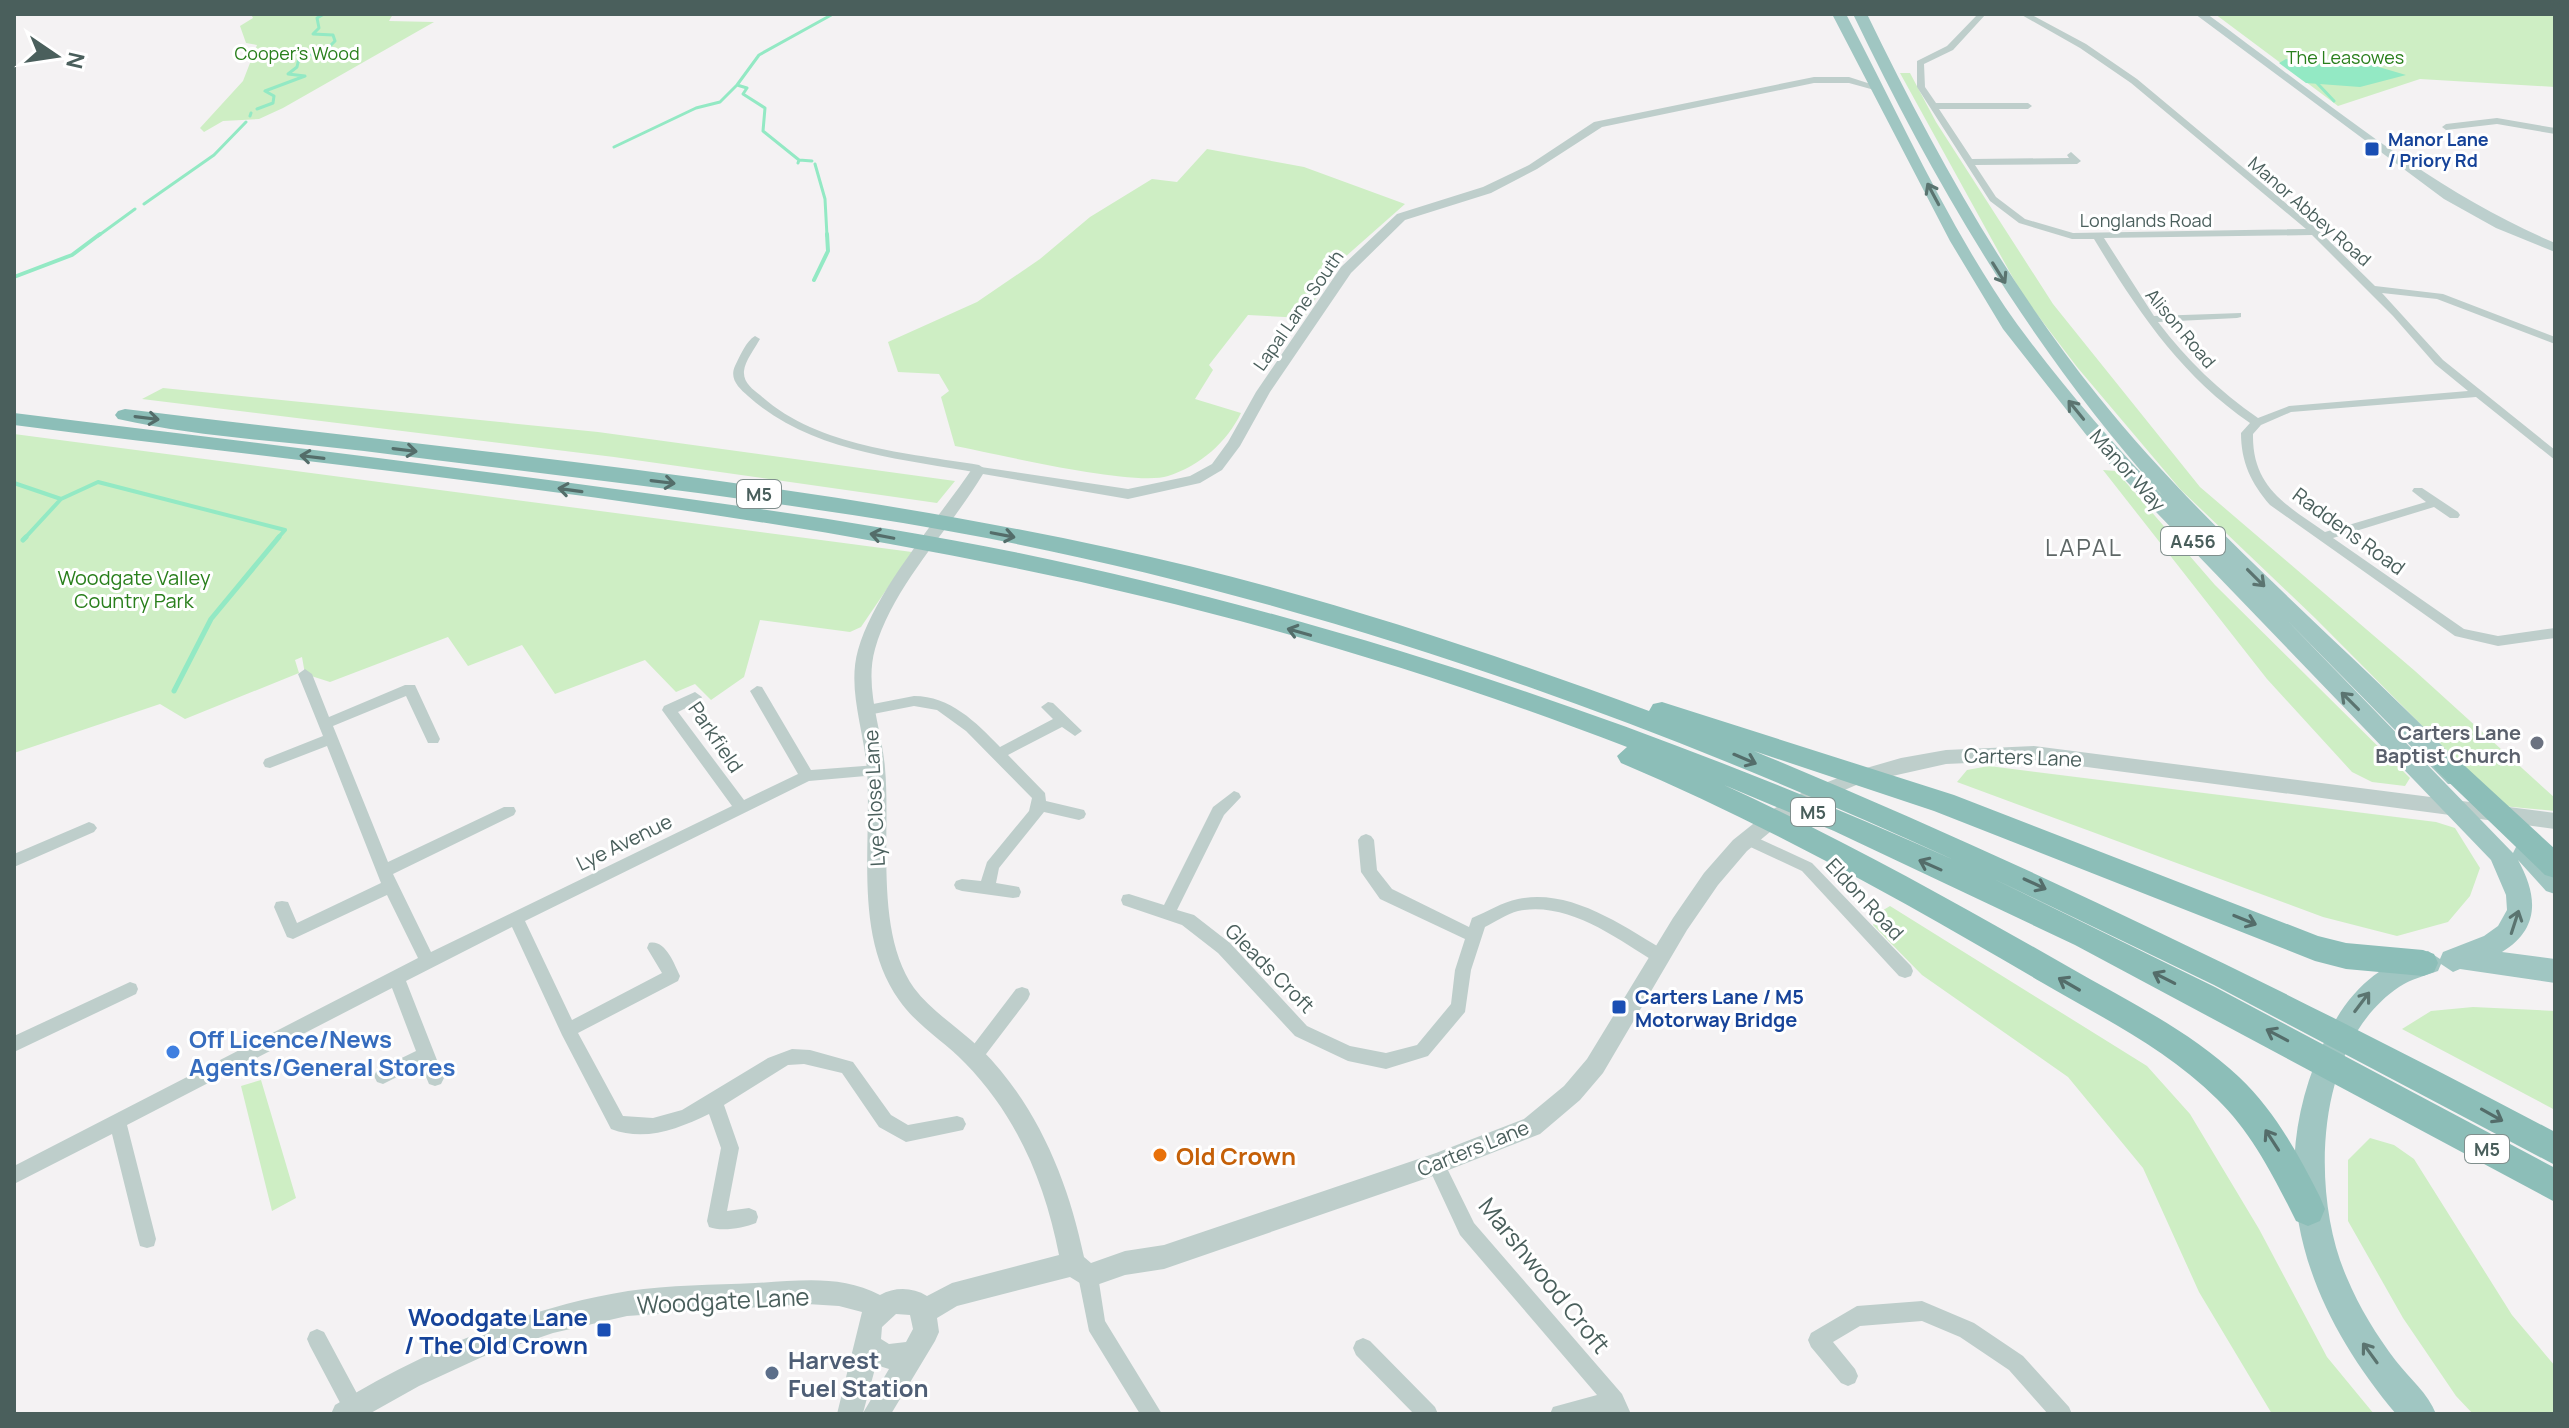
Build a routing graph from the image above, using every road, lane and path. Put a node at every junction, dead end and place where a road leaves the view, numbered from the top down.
1 (1839, 14) edge
2 (1860, 14) edge
3 (1982, 14) edge
4 (2024, 14) edge
5 (2200, 14) edge
6 (1858, 74) junction
7 (1933, 106) junction
8 (2028, 106) dead end
9 (2446, 127) dead end
10 (2555, 131) edge
11 (2076, 161) dead end
12 (1971, 162) junction
13 (2315, 232) junction
14 (2098, 237) junction
15 (2555, 248) edge
16 (2373, 289) junction
17 (2228, 306) dead end
18 (2237, 315) junction
19 (2149, 319) junction
20 (2247, 324) dead end
21 (755, 339) dead end
22 (2555, 341) edge
23 (2475, 394) junction
24 (14, 402) edge
25 (14, 419) edge
26 (2257, 423) junction
27 (2555, 456) edge
28 (979, 469) junction
29 (2418, 491) dead end
30 (2435, 503) junction
31 (2454, 515) dead end
32 (2322, 537) junction
33 (2555, 633) edge
34 (1374, 653) junction
35 (1488, 663) junction
36 (305, 674) dead end
37 (757, 691) dead end
38 (695, 697) dead end
39 (1048, 707) dead end
40 (868, 710) junction
41 (1062, 721) junction
42 (328, 731) junction
43 (1075, 731) dead end
44 (433, 739) dead end
45 (996, 755) junction
46 (2444, 762) junction
47 (270, 763) dead end
48 (877, 770) junction
49 (807, 776) junction
50 (1234, 797) dead end
51 (1039, 805) junction
52 (742, 808) junction
53 (509, 811) dead end
54 (1079, 814) dead end
55 (2555, 821) edge
56 (89, 828) dead end
57 (1752, 836) junction
58 (1366, 840) dead end
59 (14, 861) edge
60 (2555, 867) edge
61 (387, 878) junction
62 (2555, 883) edge
63 (962, 885) dead end
64 (988, 886) junction
65 (1013, 892) dead end
66 (1129, 900) dead end
67 (282, 907) dead end
68 (1168, 912) junction
69 (516, 918) junction
70 (1473, 936) junction
71 (655, 948) dead end
72 (1661, 957) junction
73 (2453, 960) junction
74 (428, 961) junction
75 (2423, 963) junction
76 (1905, 971) dead end
77 (2555, 971) edge
78 (396, 977) junction
79 (130, 989) dead end
80 (1022, 994) dead end
81 (2240, 999) junction
82 (568, 1030) junction
83 (14, 1044) edge
84 (427, 1054) junction
85 (974, 1057) junction
86 (383, 1076) dead end
87 (435, 1078) dead end
88 (2425, 1096) junction
89 (714, 1102) junction
90 (118, 1124) junction
91 (957, 1124) dead end
92 (2555, 1149) edge
93 (1436, 1164) junction
94 (14, 1175) edge
95 (2555, 1186) edge
96 (2308, 1209) junction
97 (749, 1217) dead end
98 (147, 1239) dead end
99 (1081, 1270) junction
100 (880, 1309) junction
101 (924, 1312) junction
102 (317, 1339) dead end
103 (868, 1345) junction
104 (1363, 1348) dead end
105 (913, 1352) junction
106 (1848, 1376) dead end
107 (1618, 1407) edge
108 (349, 1411) edge
109 (850, 1414) edge
110 (876, 1414) edge
111 (1152, 1414) edge
112 (1428, 1414) edge
113 (1560, 1414) edge
114 (2062, 1414) edge
115 (2419, 1414) edge

1 - 6 highway, Manor Way / A456
2 -> 46 highway, Manor Way / A456
3 - 7 street, Longlands Road
4 - 13 street, Manor Abbey Road
5 - 15 main road
6 - 28 street, Lapal Lane South
73 -> 6 highway, Manor Way / A456
7 - 8 street
7 - 12 street, Longlands Road
9 - 10 street
11 - 12 street
12 - 14 street, Longlands Road
13 - 14 street, Longlands Road
13 - 16 street, Manor Abbey Road
14 - 19 street, Alison Road
16 - 22 street
16 - 23 street, Manor Abbey Road
17 - 18 street
18 - 19 street
18 - 20 street
19 - 26 street, Alison Road
21 - 28 street
23 - 26 street
23 - 27 street, Manor Abbey Road
24 -> 35 highway, M5
34 -> 25 highway, M5
26 - 32 street, Raddens Road
28 - 40 street, Lye Close Lane
29 - 30 street
30 - 31 street
30 - 32 street
32 - 33 street, Raddens Road
81 -> 34 highway, M5
96 -> 34 highway
35 -> 75 highway
35 -> 81 highway, M5
36 - 42 street
37 - 49 street
38 - 52 street, Parkfield
39 - 41 street
40 - 45 street
40 - 48 street, Lye Close Lane
41 - 43 street
41 - 45 street
42 - 44 street
42 - 47 street
42 - 61 street
45 - 51 street
46 - 60 highway
46 - 62 highway, Manor Way / A456
48 - 49 street, Lye Avenue
48 - 85 street, Lye Close Lane
49 - 52 street, Lye Avenue
50 - 68 street
51 - 54 street
51 - 64 street
52 - 69 street, Lye Avenue
53 - 61 street
55 - 57 street, Carters Lane
56 - 59 street
57 - 72 street, Carters Lane
57 - 76 street, Eldon Road
58 - 70 street
61 - 67 street
61 - 74 street
63 - 64 street
64 - 65 street
66 - 68 street, Gleads Croft
68 - 70 street, Gleads Croft
69 - 74 street, Lye Avenue
69 - 82 street
70 - 72 street
71 - 82 street
72 - 93 street, Carters Lane
73 - 75 highway
73 - 77 highway
74 - 78 street, Lye Avenue
96 -> 75 highway
78 - 84 street
78 - 90 street, Lye Avenue
79 - 83 street
80 - 85 street
81 - 88 highway, M5
82 - 89 street
84 - 86 street
84 - 87 street
85 - 99 street, Lye Close Lane
88 -> 92 highway, M5
88 - 95 highway, M5
89 - 91 street
89 - 97 street
90 - 94 street, Lye Avenue
90 - 98 street
93 - 99 street, Carters Lane
93 - 107 street, Marshwood Croft
115 -> 96 highway
99 - 101 street, Carters Lane
99 - 111 street
100 - 101 street
100 - 103 street
100 - 108 street, Woodgate Lane
101 - 105 street
102 - 108 street
103 - 105 street
103 - 109 street
104 - 112 street
105 - 110 street
106 - 114 street
107 - 113 street

